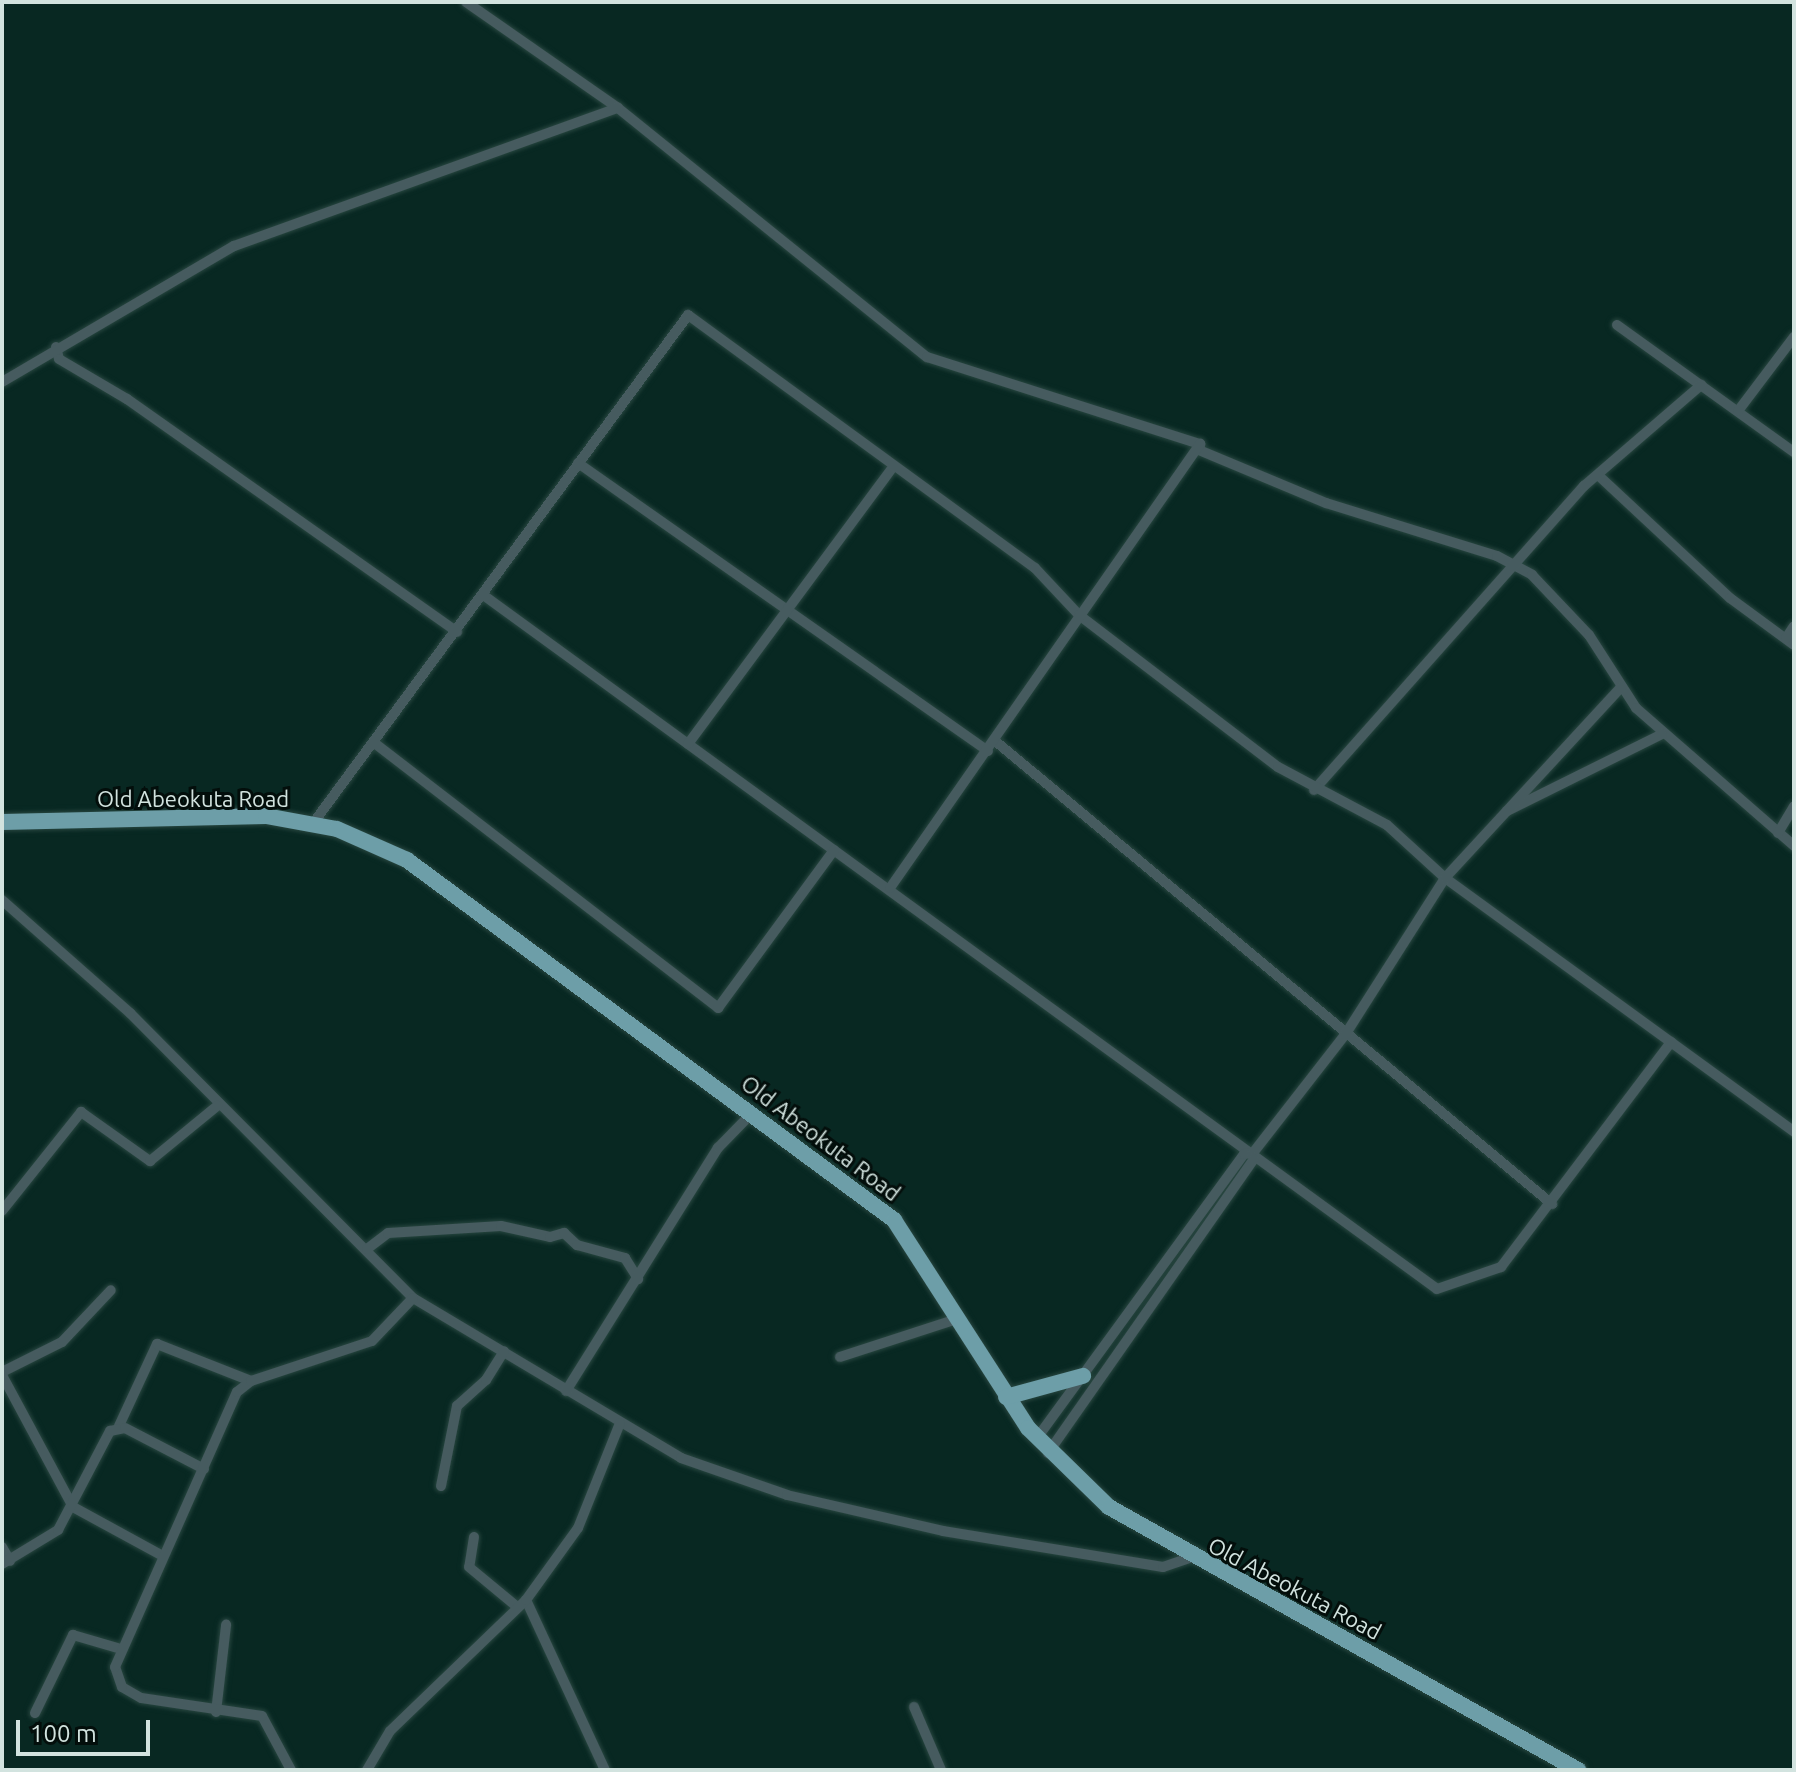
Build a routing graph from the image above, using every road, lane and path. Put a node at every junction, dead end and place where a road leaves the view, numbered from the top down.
1 (466, 2) edge
2 (618, 108) junction
3 (1617, 325) dead end
4 (1794, 337) edge
5 (56, 347) junction
6 (2, 382) edge
7 (1701, 385) junction
8 (1738, 411) junction
9 (1200, 444) junction
10 (1794, 452) edge
11 (578, 463) junction
12 (891, 470) junction
13 (1598, 475) junction
14 (1515, 565) junction
15 (486, 597) junction
16 (787, 609) junction
17 (1079, 615) junction
18 (1794, 626) edge
19 (457, 632) junction
20 (1790, 642) edge
21 (1621, 687) junction
22 (1662, 734) junction
23 (994, 740) junction
24 (688, 744) junction
25 (377, 745) junction
26 (988, 751) junction
27 (1314, 790) junction
28 (1794, 806) edge
29 (1499, 815) junction
30 (2, 822) edge
31 (314, 822) junction
32 (1778, 833) junction
33 (1794, 846) edge
34 (834, 850) junction
35 (1445, 878) junction
36 (890, 888) junction
37 (2, 900) edge
38 (1345, 1035) junction
39 (1671, 1042) junction
40 (217, 1106) junction
41 (752, 1113) junction
42 (1794, 1132) edge
43 (1251, 1157) junction
44 (1552, 1204) junction
45 (2, 1211) edge
46 (367, 1249) junction
47 (638, 1279) junction
48 (111, 1290) dead end
49 (413, 1298) junction
50 (962, 1318) junction
51 (504, 1351) junction
52 (840, 1357) dead end
53 (2, 1373) edge
54 (251, 1381) junction
55 (1089, 1382) junction
56 (566, 1391) junction
57 (1006, 1397) junction
58 (620, 1423) junction
59 (118, 1428) junction
60 (1037, 1438) junction
61 (1048, 1453) junction
62 (204, 1469) junction
63 (441, 1486) dead end
64 (73, 1507) junction
65 (474, 1537) dead end
66 (2, 1547) edge
67 (161, 1555) junction
68 (1192, 1557) junction
69 (6, 1563) edge
70 (521, 1603) junction
71 (226, 1625) dead end
72 (121, 1649) junction
73 (914, 1707) dead end
74 (216, 1712) junction
75 (35, 1713) dead end
76 (291, 1770) edge
77 (367, 1770) edge
78 (605, 1770) edge
79 (941, 1770) edge
80 (1578, 1770) edge

1 - 2 street
2 - 5 street
2 - 9 street
3 - 7 street
4 - 8 street
5 - 6 street
5 - 19 street
7 - 8 street
7 - 13 street
8 - 10 street
9 - 14 street
9 - 17 street
11 - 12 street
11 - 15 street
11 - 16 street
12 - 16 street
12 - 17 street
13 - 14 street
13 - 20 street
14 - 21 street
14 - 27 street
15 - 19 street
15 - 24 street
16 - 24 street
16 - 26 street
17 - 23 street
17 - 27 street
18 - 20 street
19 - 25 street
21 - 22 street
21 - 29 street
22 - 29 street
22 - 32 street
23 - 26 street
23 - 38 street
24 - 34 street
25 - 31 street
25 - 34 street
26 - 36 street
27 - 35 street
28 - 32 street
29 - 35 street
30 - 31 highway, Old Abeokuta Road
31 - 41 highway, Old Abeokuta Road
32 - 33 street
34 - 36 street
35 - 38 street
35 - 39 street
36 - 43 street
37 - 40 street
38 - 43 street
38 - 44 street
39 - 42 street
39 - 44 street
40 - 45 street
40 - 46 street
41 - 47 street
41 - 50 highway, Old Abeokuta Road
43 - 44 street
43 - 55 street
43 - 55 street
46 - 47 street
46 - 49 street
47 - 56 street
48 - 53 street
49 - 51 street
49 - 54 street
50 - 52 street
50 - 57 highway, Old Abeokuta Road
51 - 56 street
51 - 63 street
53 - 64 street
54 - 59 street
54 - 62 street
55 - 57 highway
55 - 60 street
55 - 61 street
56 - 58 street
57 - 60 highway, Old Abeokuta Road
58 - 68 street
58 - 70 street
59 - 62 street
59 - 64 street
60 - 61 highway, Old Abeokuta Road
61 - 68 highway, Old Abeokuta Road
62 - 67 street
64 - 67 street
64 - 69 street
65 - 70 street
66 - 69 street
67 - 72 street
68 - 80 highway, Old Abeokuta Road
70 - 77 street
70 - 78 street
71 - 74 street
72 - 74 street
72 - 75 street
73 - 79 street
74 - 76 street

